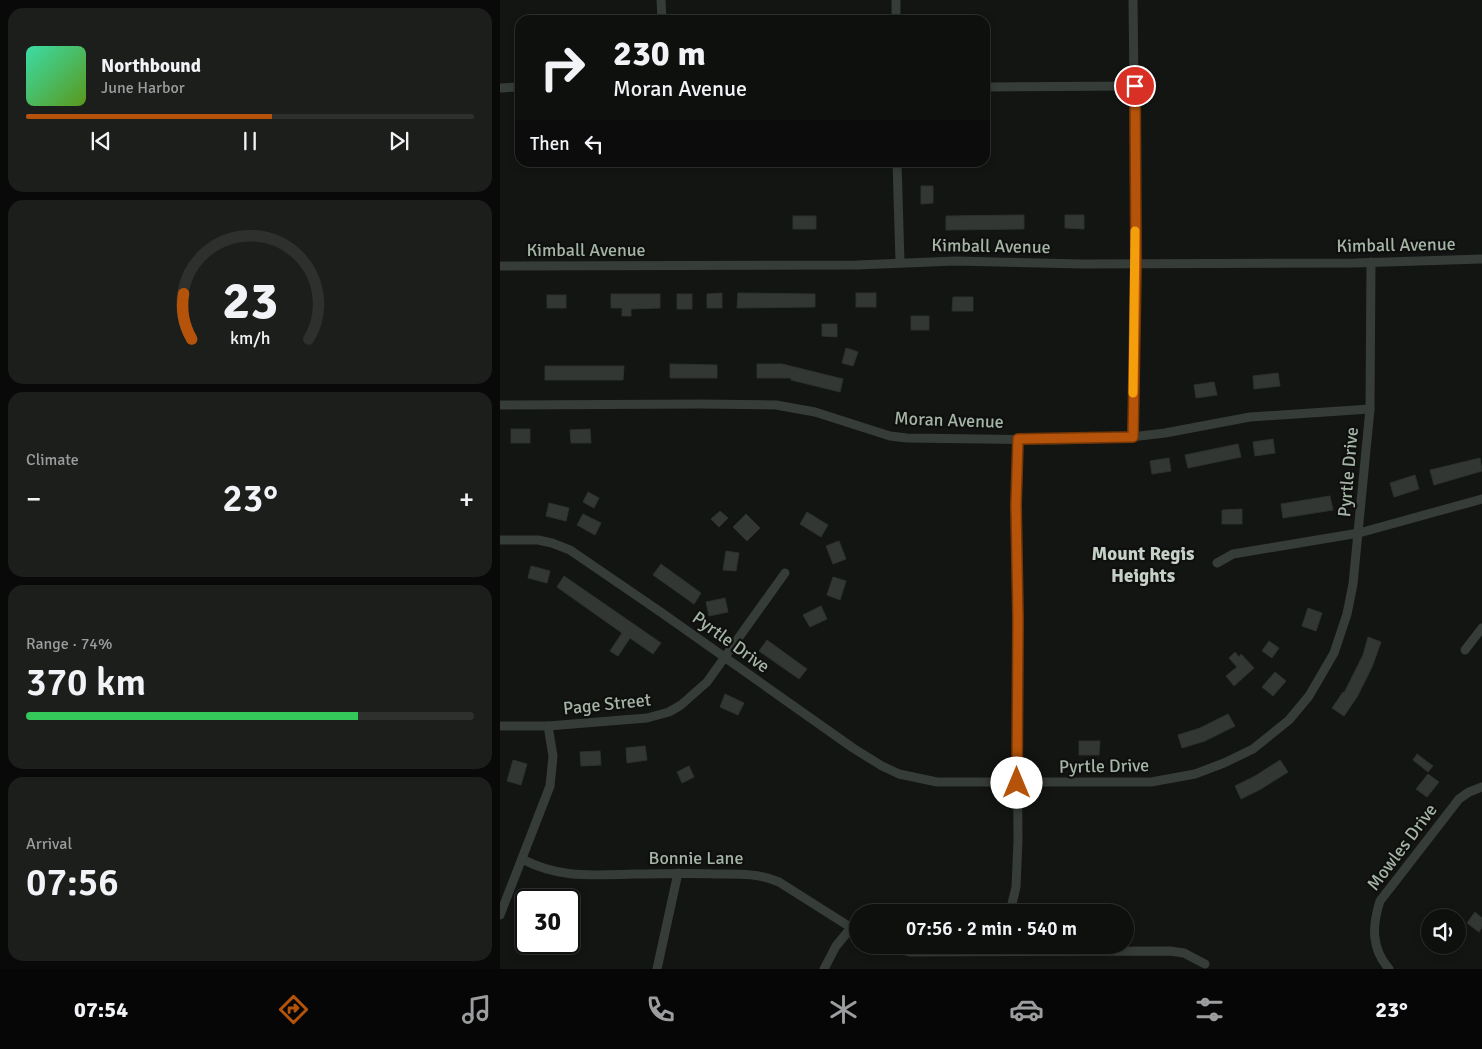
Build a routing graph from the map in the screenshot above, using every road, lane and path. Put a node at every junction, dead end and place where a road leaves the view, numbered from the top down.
1 (661, 0) edge
2 (896, 0) edge
3 (1133, 0) edge
4 (662, 15) edge
5 (896, 15) edge
6 (1135, 86) junction
7 (515, 87) edge
8 (990, 87) edge
9 (500, 88) edge
10 (897, 167) edge
11 (1482, 259) edge
12 (900, 262) junction
13 (1371, 262) junction
14 (1136, 263) junction
15 (500, 266) edge
16 (500, 405) edge
17 (1370, 409) junction
18 (1133, 437) junction
19 (1018, 439) junction
20 (1482, 499) edge
21 (1359, 533) junction
22 (500, 540) edge
23 (1217, 563) dead end
24 (785, 573) dead end
25 (1482, 628) edge
26 (1465, 650) dead end
27 (724, 657) junction
28 (500, 726) edge
29 (548, 726) junction
30 (1017, 783) junction
31 (1482, 786) edge
32 (522, 859) junction
33 (678, 873) junction
34 (1012, 904) edge
35 (500, 915) edge
36 (849, 927) edge
37 (849, 934) edge
38 (1134, 950) edge
39 (1206, 964) dead end
40 (657, 969) edge
41 (824, 969) edge
42 (1389, 969) edge

1 - 4 street
2 - 5 street
3 - 6 street
6 - 8 street
6 - 14 street
7 - 9 street
10 - 12 street
11 - 13 street, Kimball Avenue
12 - 14 street, Kimball Avenue
12 - 15 street, Kimball Avenue
13 - 14 street, Kimball Avenue
13 - 17 street, Pyrtle Drive
14 - 18 street
16 - 19 street, Moran Avenue
17 - 18 street, Moran Avenue
17 - 21 street, Pyrtle Drive
18 - 19 street, Moran Avenue
19 - 30 street
20 - 21 street
21 - 23 street
21 - 30 street, Pyrtle Drive
22 - 27 street, Pyrtle Drive
24 - 27 street, Page Street
25 - 26 street
27 - 29 street, Page Street
27 - 30 street, Pyrtle Drive
28 - 29 street, Page Street
29 - 32 street
30 - 34 street
31 - 42 street, Mowles Drive
32 - 33 street, Bonnie Lane
32 - 35 street
33 - 36 street, Bonnie Lane
33 - 40 street
37 - 41 street
38 - 39 street

